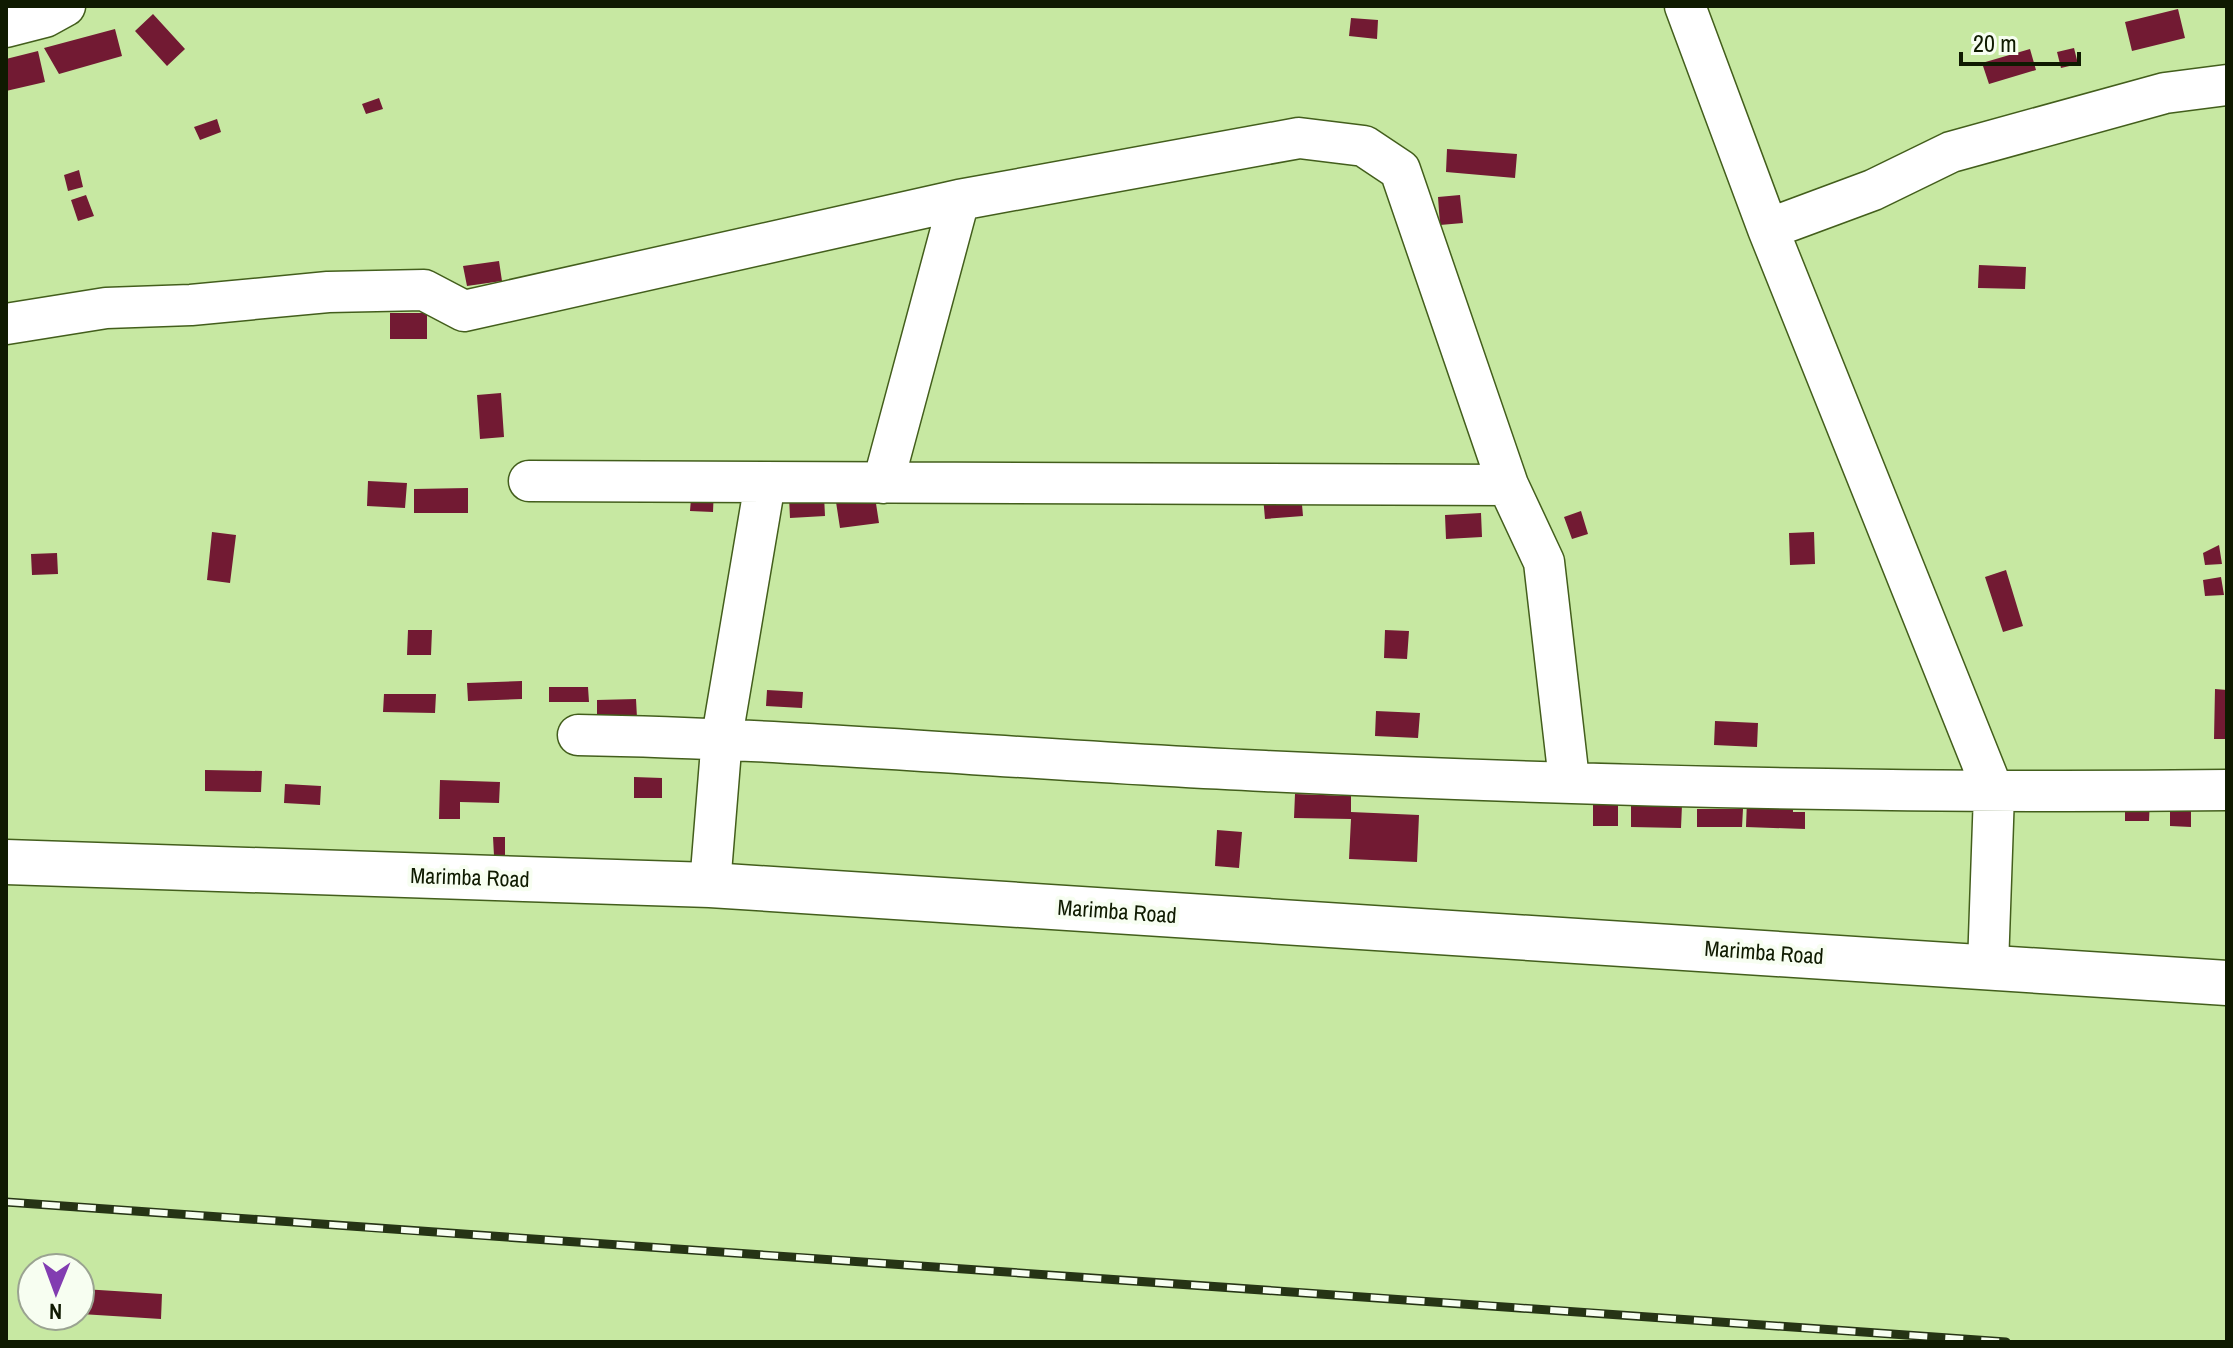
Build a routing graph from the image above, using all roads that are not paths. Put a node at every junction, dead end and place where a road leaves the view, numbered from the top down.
1 (65, 6) edge
2 (1685, 6) edge
3 (6, 27) edge
4 (2227, 85) edge
5 (959, 200) junction
6 (1768, 229) junction
7 (6, 324) edge
8 (529, 481) dead end
9 (765, 483) junction
10 (883, 483) junction
11 (1508, 485) junction
12 (578, 735) dead end
13 (722, 737) junction
14 (1569, 780) junction
15 (2227, 790) edge
16 (1994, 793) junction
17 (6, 862) edge
18 (710, 885) junction
19 (1988, 966) junction
20 (2227, 983) edge

1 - 3 street
2 - 6 street
4 - 6 street
5 - 7 street
5 - 10 street
5 - 11 street
6 - 16 street
8 - 9 street
9 - 10 street
9 - 13 street
10 - 11 street
11 - 14 street
12 - 13 street
13 - 14 street
13 - 18 street
14 - 16 street
15 - 16 street
16 - 19 street
17 - 18 street, Marimba Road
18 - 19 street, Marimba Road
19 - 20 street, Marimba Road

